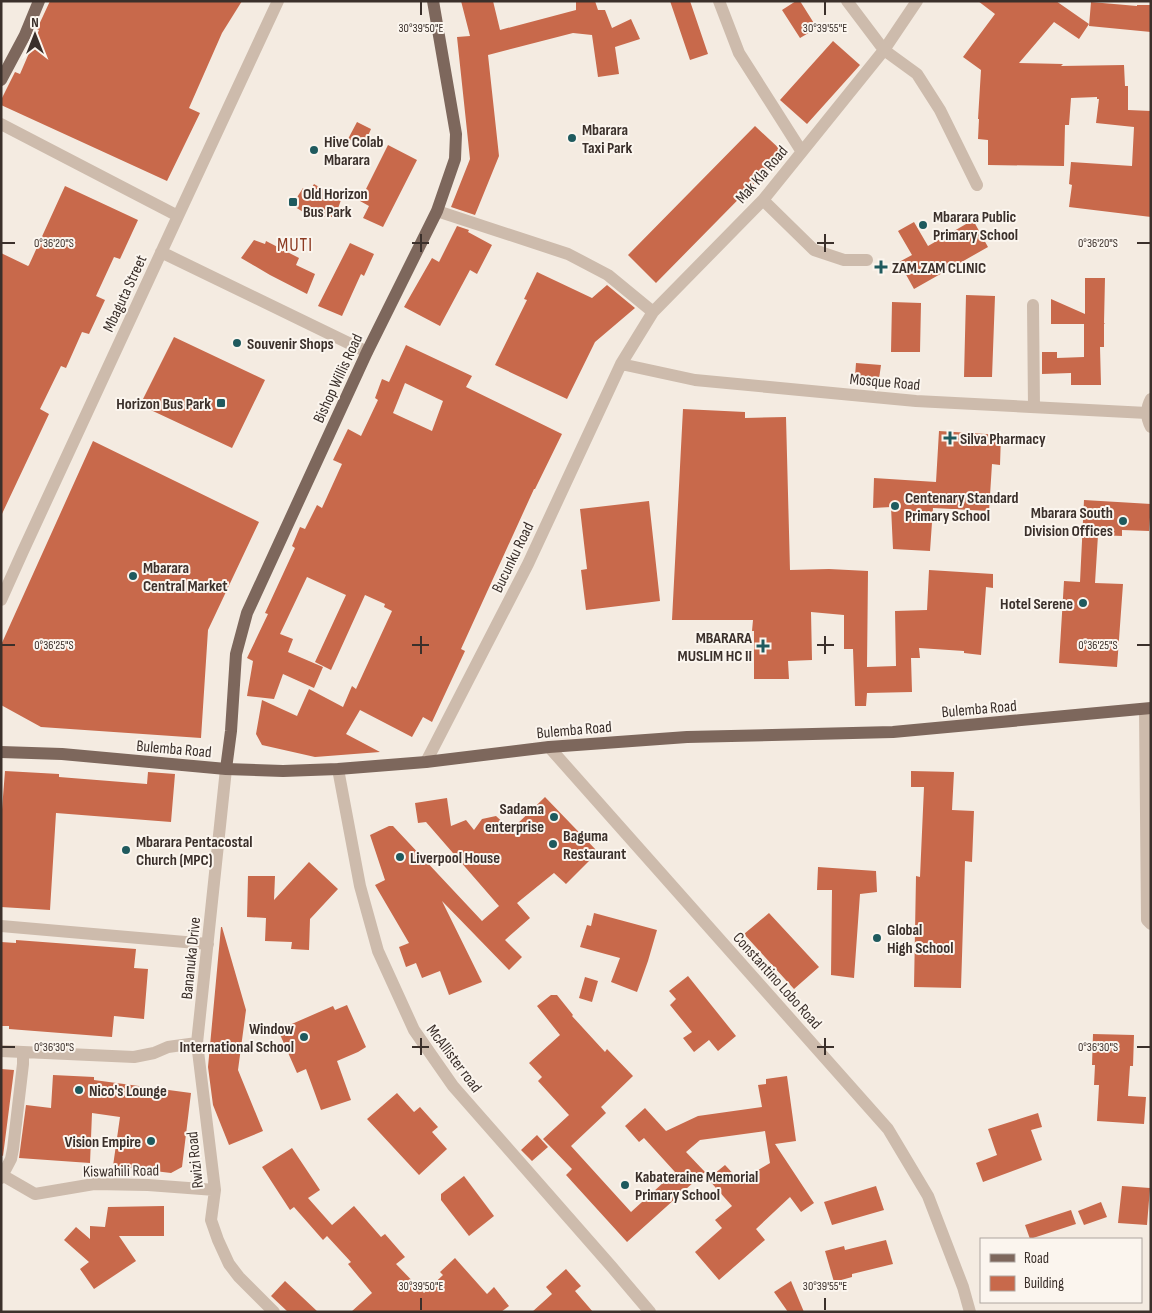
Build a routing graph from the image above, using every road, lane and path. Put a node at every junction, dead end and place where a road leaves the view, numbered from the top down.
1 (39, 1) edge
2 (278, 1) edge
3 (433, 1) edge
4 (720, 1) edge
5 (847, 1) edge
6 (917, 1) edge
7 (884, 50) junction
8 (1, 80) edge
9 (1, 124) edge
10 (802, 152) junction
11 (976, 185) dead end
12 (763, 200) junction
13 (437, 211) junction
14 (178, 216) junction
15 (161, 252) junction
16 (867, 260) dead end
17 (1033, 305) dead end
18 (654, 312) junction
19 (366, 352) junction
20 (621, 364) junction
21 (1151, 399) edge
22 (1034, 407) junction
23 (1147, 413) junction
24 (1151, 427) edge
25 (1, 600) edge
26 (1148, 708) edge
27 (549, 747) junction
28 (1, 752) edge
29 (426, 762) junction
30 (226, 769) junction
31 (338, 769) junction
32 (1151, 924) edge
33 (1, 926) edge
34 (208, 944) junction
35 (197, 1043) junction
36 (1, 1051) edge
37 (22, 1052) junction
38 (2, 1177) edge
39 (215, 1190) junction
40 (274, 1312) edge
41 (650, 1312) edge
42 (970, 1312) edge

1 - 8 main road
2 - 14 street, Mbaguta Street
3 - 13 main road, Bishop Willis Road
4 - 10 street
5 - 7 street
6 - 7 street, Mak Kla Road
7 - 10 street, Mak Kla Road
7 - 11 street
9 - 14 street
10 - 12 street, Mak Kla Road
12 - 16 street
12 - 18 street, Mak Kla Road
13 - 18 street
13 - 19 main road, Bishop Willis Road
14 - 15 street, Mbaguta Street
15 - 19 street
15 - 25 street, Mbaguta Street
17 - 22 street
18 - 20 street, Mak Kla Road
19 - 30 main road, Bishop Willis Road
20 - 22 street, Mosque Road
20 - 29 street, Bucunku Road
21 - 23 street
22 - 23 street, Mosque Road
23 - 24 street
26 - 27 main road, Bulemba Road
26 - 32 street
27 - 29 main road, Bulemba Road
27 - 42 street, Constantino Lobo Road
28 - 30 main road, Bulemba Road
29 - 31 main road, Bulemba Road
30 - 31 main road, Bulemba Road
30 - 34 street, Bananuka Drive
31 - 41 street, McAllister road
33 - 34 street
34 - 35 street, Bananuka Drive
35 - 37 street
35 - 39 street, Rwizi Road
36 - 37 street
37 - 38 street, Kiswahili Road
38 - 39 street, Kiswahili Road
39 - 40 street, Rwizi Road

